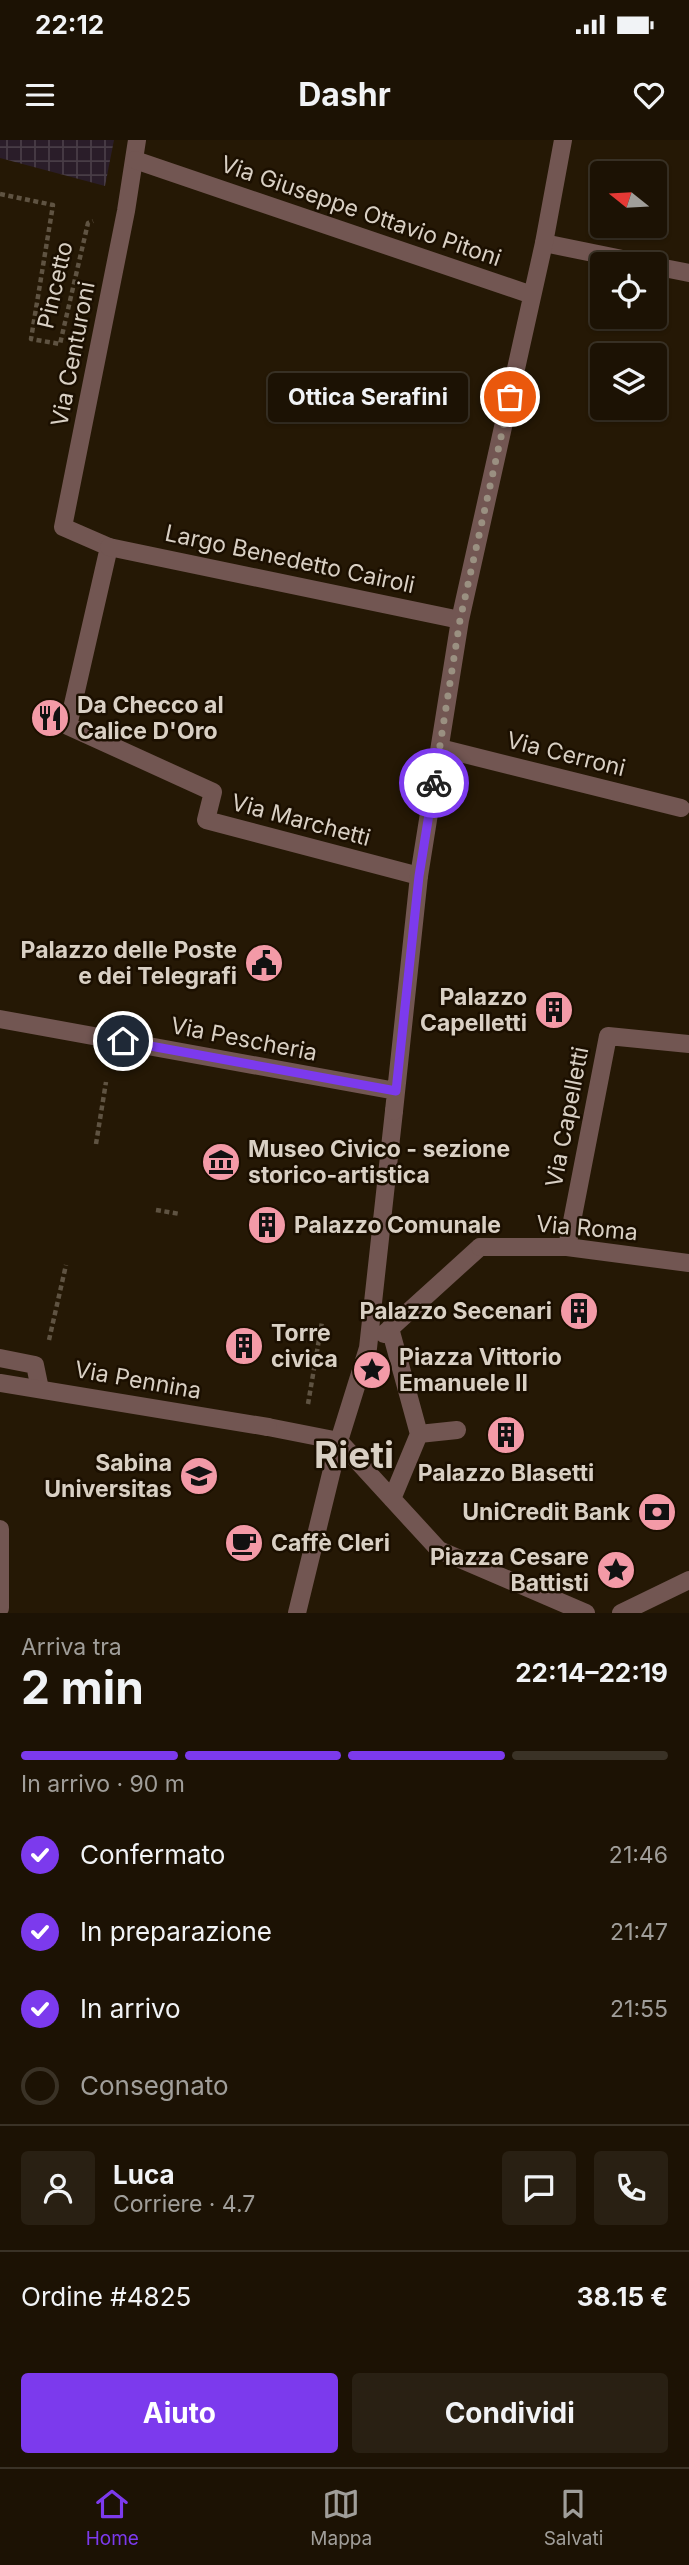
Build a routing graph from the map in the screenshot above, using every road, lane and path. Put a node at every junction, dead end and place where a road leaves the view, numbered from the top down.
1 (137, 140) edge
2 (563, 140) edge
3 (135, 160) junction
4 (0, 194) edge
5 (126, 211) junction
6 (544, 243) junction
7 (590, 252) edge
8 (667, 269) edge
9 (689, 273) edge
10 (532, 295) junction
11 (109, 547) junction
12 (460, 620) junction
13 (440, 748) junction
14 (681, 808) dead end
15 (419, 876) junction
16 (0, 1019) edge
17 (689, 1044) edge
18 (106, 1082) dead end
19 (396, 1091) junction
20 (96, 1143) dead end
21 (156, 1210) dead end
22 (180, 1214) dead end
23 (567, 1247) junction
24 (689, 1263) edge
25 (66, 1265) dead end
26 (322, 1322) dead end
27 (390, 1328) junction
28 (368, 1348) junction
29 (47, 1349) dead end
30 (0, 1358) edge
31 (0, 1383) edge
32 (40, 1389) junction
33 (457, 1430) dead end
34 (303, 1432) junction
35 (419, 1434) junction
36 (339, 1441) junction
37 (392, 1499) junction
38 (0, 1528) edge
39 (689, 1580) edge
40 (0, 1608) edge
41 (297, 1613) edge
42 (586, 1613) edge
43 (621, 1613) edge

1 - 3 street, Via Centuroni
2 - 6 street
3 - 5 street, Via Centuroni
3 - 10 street, Via Giuseppe Ottavio Pitoni
4 - 5 path, Pincetto
5 - 11 street, Via Centuroni
6 - 7 street
6 - 10 street
8 - 9 street
10 - 12 street
11 - 12 street, Largo Benedetto Cairoli
11 - 15 street, Via Marchetti
12 - 13 street
13 - 14 street, Via Cerroni
13 - 15 street
15 - 19 street
16 - 19 street, Via Pescheria
17 - 23 street, Via Capelletti
18 - 20 path
19 - 28 street
21 - 22 path
23 - 24 street, Via Roma
23 - 27 street, Via Roma
25 - 29 path
26 - 34 path
27 - 28 street
27 - 35 street
28 - 36 street
30 - 32 street
31 - 32 street, Via Pennina
32 - 34 street, Via Pennina
33 - 35 street
34 - 36 street
35 - 37 street
36 - 37 street
36 - 41 street
37 - 42 street
38 - 40 street
39 - 43 street

